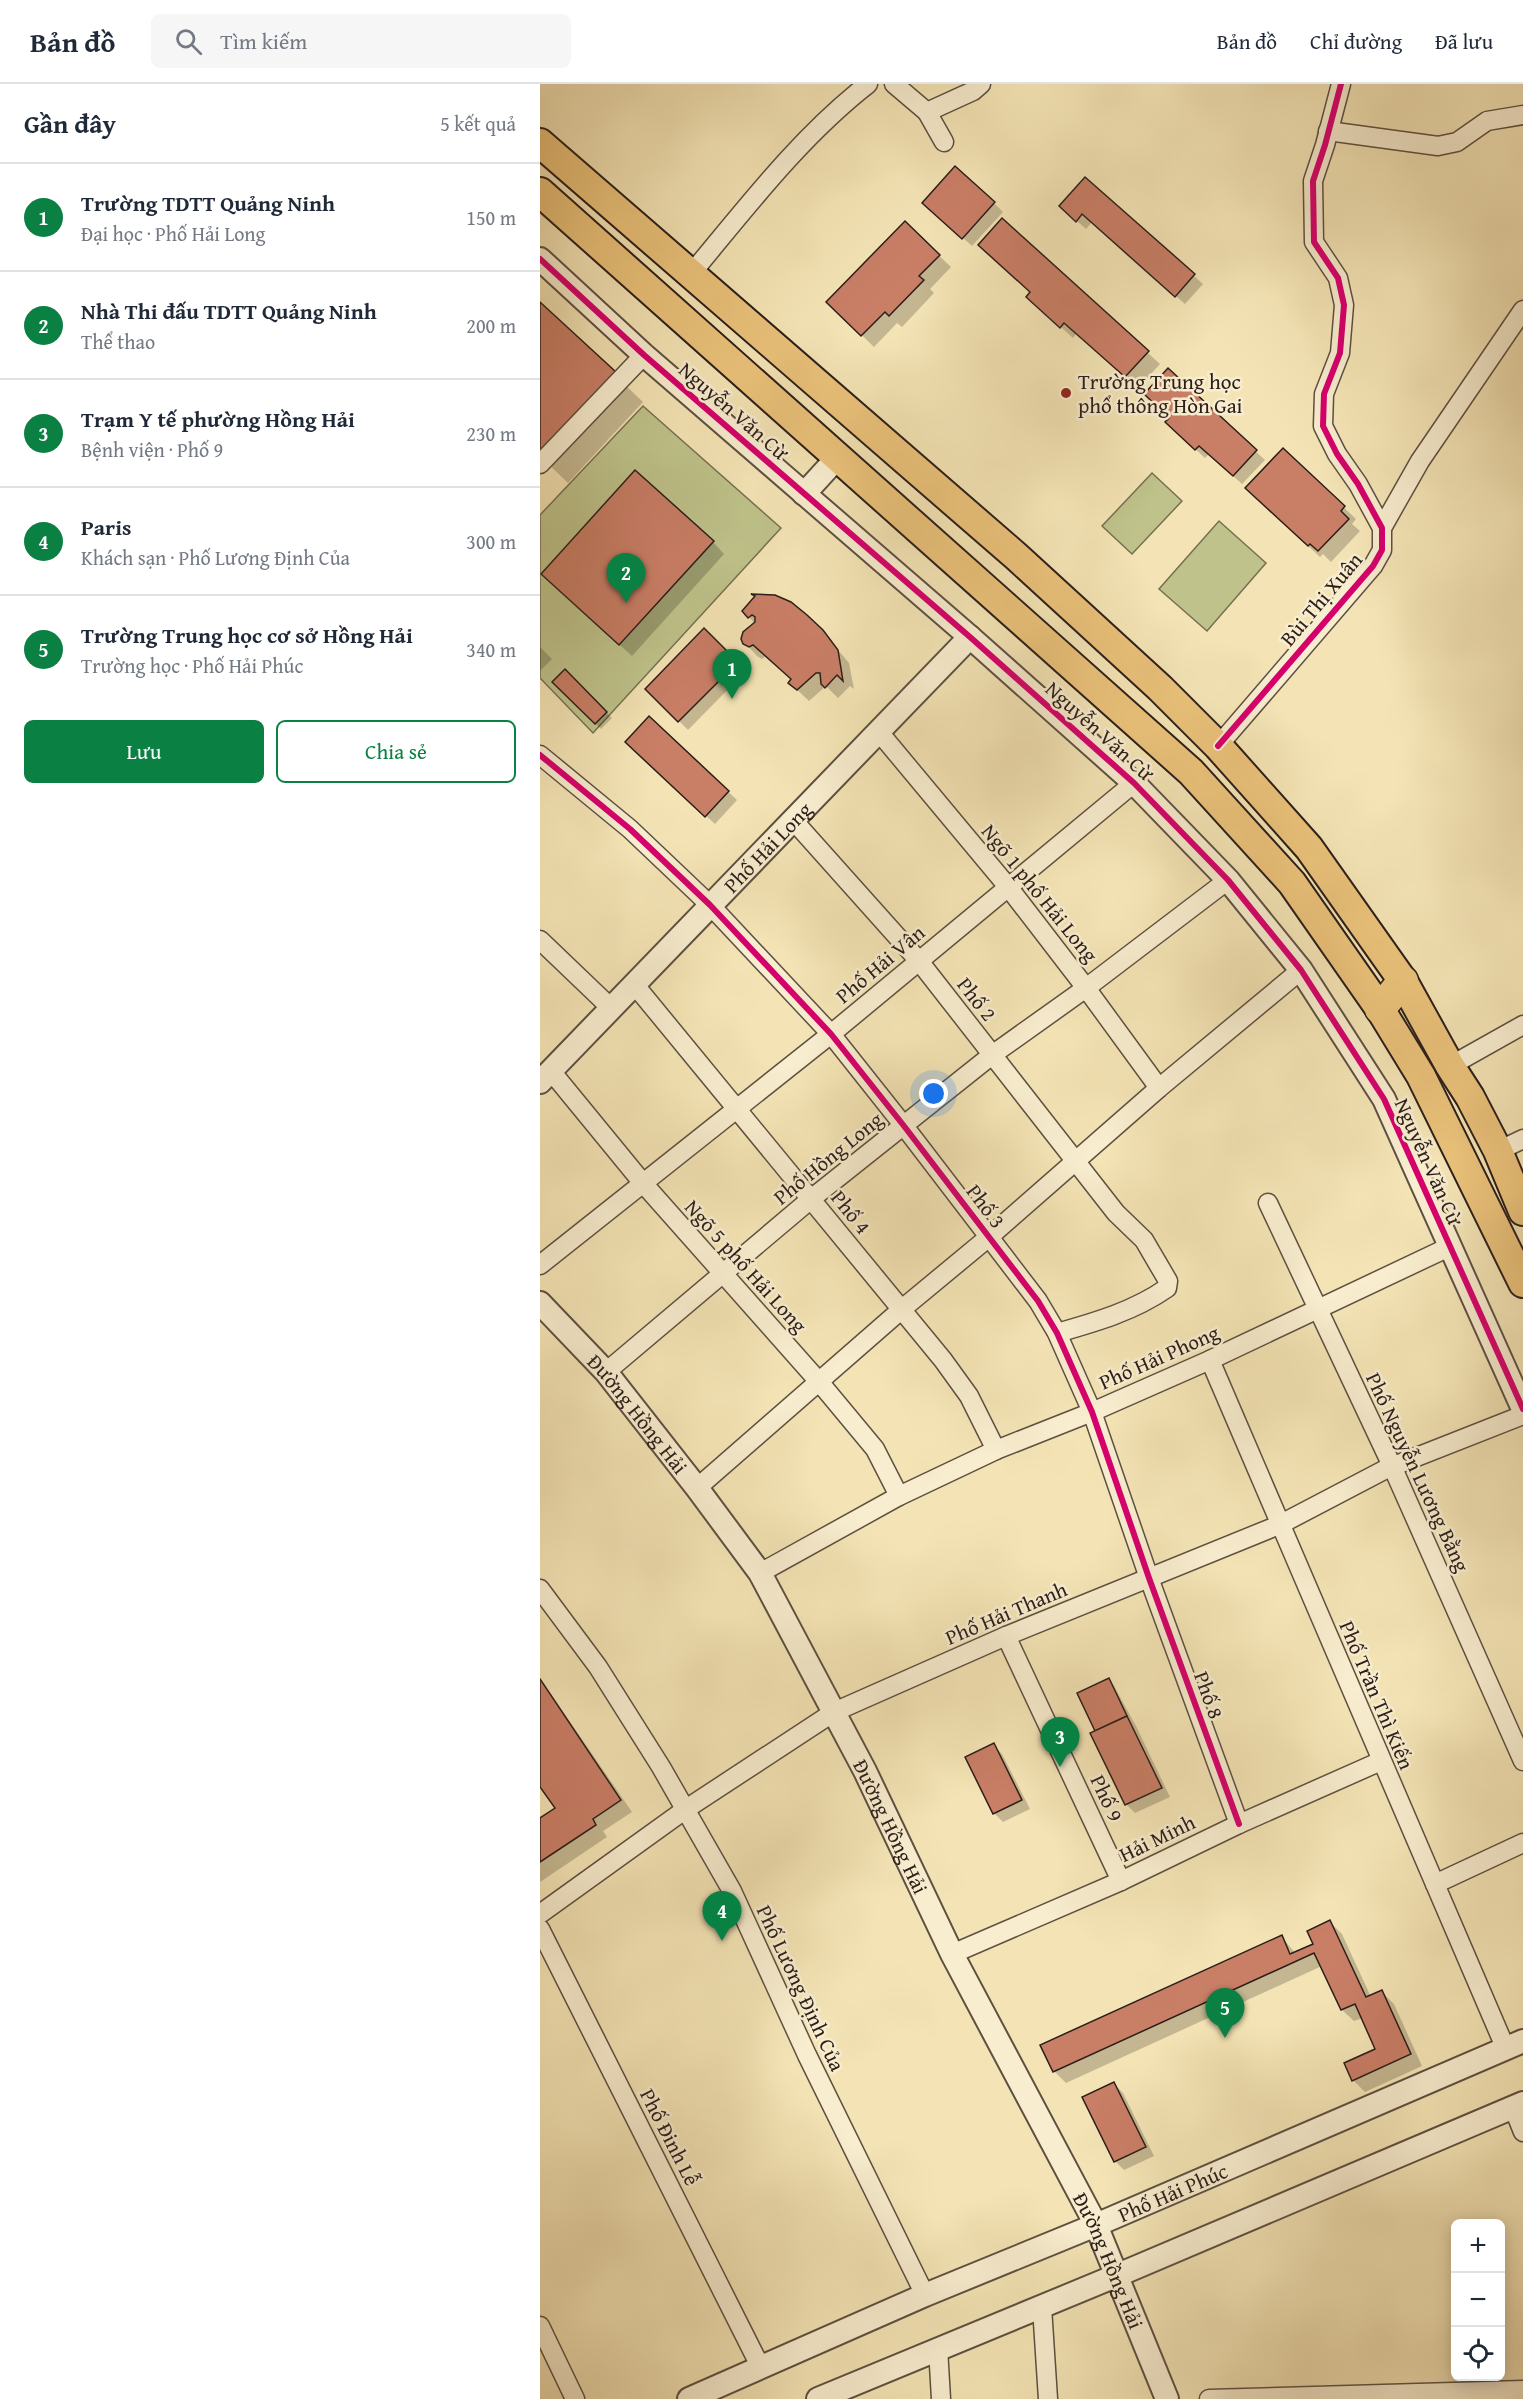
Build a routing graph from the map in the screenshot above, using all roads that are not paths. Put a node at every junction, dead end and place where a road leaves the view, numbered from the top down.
1 (868, 84) edge
2 (894, 84) edge
3 (981, 84) edge
4 (1341, 84) edge
5 (927, 112) junction
6 (1523, 115) edge
7 (1328, 131) junction
8 (944, 142) dead end
9 (540, 143) edge
10 (540, 192) edge
11 (540, 259) edge
12 (691, 274) junction
13 (1523, 310) edge
14 (644, 355) junction
15 (837, 458) junction
16 (540, 464) edge
17 (804, 494) junction
18 (1382, 528) junction
19 (970, 637) junction
20 (879, 732) junction
21 (1218, 746) junction
22 (540, 755) edge
23 (1134, 783) junction
24 (793, 820) junction
25 (1228, 880) junction
26 (1009, 888) junction
27 (710, 905) junction
28 (540, 940) edge
29 (919, 961) junction
30 (1301, 970) junction
31 (1403, 981) junction
32 (634, 984) junction
33 (1086, 988) junction
34 (611, 1008) junction
35 (1380, 1009) junction
36 (1523, 1025) edge
37 (831, 1034) junction
38 (992, 1055) junction
39 (1450, 1066) junction
40 (545, 1076) edge
41 (1159, 1088) junction
42 (737, 1108) junction
43 (904, 1126) junction
44 (1523, 1139) edge
45 (1498, 1151) junction
46 (1076, 1162) junction
47 (642, 1182) junction
48 (811, 1199) junction
49 (1268, 1203) dead end
50 (1523, 1211) edge
51 (989, 1238) junction
52 (1449, 1247) junction
53 (540, 1265) edge
54 (723, 1275) junction
55 (1523, 1283) edge
56 (540, 1303) edge
57 (1318, 1309) junction
58 (902, 1310) junction
59 (1057, 1333) junction
60 (1210, 1360) junction
61 (606, 1372) junction
62 (818, 1381) junction
63 (1523, 1409) edge
64 (1092, 1412) junction
65 (1523, 1415) edge
66 (996, 1450) junction
67 (1392, 1466) junction
68 (697, 1488) junction
69 (899, 1496) junction
70 (1279, 1525) junction
71 (760, 1573) junction
72 (1149, 1578) junction
73 (540, 1589) edge
74 (1006, 1636) junction
75 (834, 1712) junction
76 (1381, 1761) junction
77 (1523, 1761) edge
78 (686, 1809) junction
79 (1239, 1824) junction
80 (1523, 1843) edge
81 (1121, 1881) junction
82 (1434, 1884) junction
83 (540, 1914) edge
84 (540, 1929) edge
85 (952, 1954) junction
86 (1514, 2044) edge
87 (1518, 2105) edge
88 (1523, 2132) edge
89 (1096, 2224) junction
90 (1118, 2275) junction
91 (925, 2295) junction
92 (1042, 2307) junction
93 (540, 2326) edge
94 (938, 2348) junction
95 (760, 2366) junction
96 (1523, 2390) edge
97 (575, 2399) edge
98 (689, 2399) edge
99 (818, 2399) edge
100 (941, 2399) edge
101 (1048, 2399) edge
102 (1167, 2399) edge
103 (1209, 2399) edge

1 - 12 street
2 - 5 street
3 - 5 street
4 - 7 street
5 - 8 street
6 - 7 street
7 - 18 street
9 - 12 main road
10 - 15 main road, Nguyễn Văn Cừ
11 - 14 street, Nguyễn Văn Cừ
12 - 21 main road
13 - 18 street
14 - 16 street
14 - 17 street, Nguyễn Văn Cừ
15 - 17 street
15 - 35 main road, Nguyễn Văn Cừ
17 - 19 street, Nguyễn Văn Cừ
18 - 21 street, Bùi Thị Xuân
19 - 20 street, Phố Hải Long
19 - 23 street, Nguyễn Văn Cừ
20 - 24 street, Phố Hải Long
20 - 26 street, Ngõ 1 phố Hải Long
21 - 31 main road
22 - 27 street, Phố 3
23 - 25 street, Nguyễn Văn Cừ
23 - 26 street, Phố Hải Vân
24 - 27 street, Phố Hải Long
24 - 29 street, Phố 2
25 - 30 street, Nguyễn Văn Cừ
25 - 33 street, Phố Hồng Long
26 - 29 street, Phố Hải Vân
26 - 33 street, Ngõ 1 phố Hải Long
27 - 32 street, Phố Hải Long
27 - 37 street, Phố 3
28 - 34 street
29 - 37 street, Phố Hải Vân
29 - 38 street, Phố 2
30 - 41 street
30 - 52 street, Nguyễn Văn Cừ
31 - 35 highway
31 - 39 main road
32 - 34 street, Phố Hải Long
32 - 42 street, Phố 4
33 - 38 street, Phố Hồng Long
33 - 41 street, Ngõ 1 phố Hải Long
34 - 40 street, Phố Hải Long
35 - 55 main road, Nguyễn Văn Cừ
36 - 39 street
37 - 42 street, Phố Hải Vân
37 - 43 street, Phố 3
38 - 43 street, Phố Hồng Long
38 - 46 street, Phố 2
39 - 45 main road
40 - 47 street, Ngõ 5 phố Hải Long
41 - 46 street
42 - 47 street, Phố Hải Vân
42 - 48 street, Phố 4
43 - 48 street, Phố Hồng Long
43 - 51 street, Phố 3
44 - 45 street
45 - 50 main road
46 - 51 street
46 - 59 street, Phố 2
47 - 53 street, Phố Hải Vân
47 - 54 street, Ngõ 5 phố Hải Long
48 - 54 street, Phố Hồng Long
48 - 58 street, Phố 4
49 - 57 street, Phố Nguyễn Lương Bằng
51 - 58 street
51 - 59 street, Phố 3
52 - 57 street, Phố Hải Phong
52 - 63 street, Nguyễn Văn Cừ
54 - 61 street, Phố Hồng Long
54 - 62 street, Ngõ 5 phố Hải Long
56 - 61 street, Đường Hồng Hải
57 - 60 street, Phố Hải Phong
57 - 67 street, Phố Nguyễn Lương Bằng
58 - 62 street
58 - 66 street, Phố 4
59 - 64 street, Phố 3
60 - 64 street, Phố Hải Phong
60 - 70 street, Phố Trần Thì Kiến
61 - 68 street, Đường Hồng Hải
62 - 68 street
62 - 69 street, Ngõ 5 phố Hải Long
64 - 66 street, Phố Hải Phong
64 - 72 street, Phố 3
65 - 67 street, Phố Hải Thanh
66 - 69 street, Phố Hải Phong
67 - 70 street, Phố Hải Thanh
67 - 77 street, Phố Nguyễn Lương Bằng
68 - 71 street, Đường Hồng Hải
69 - 71 street, Phố Hải Phong
70 - 72 street, Phố Hải Thanh
70 - 76 street, Phố Trần Thì Kiến
71 - 75 street, Đường Hồng Hải
72 - 74 street, Phố Hải Thanh
72 - 79 street, Phố 8
73 - 78 street, Phố Lương Định Của
74 - 75 street, Phố Hải Thanh
74 - 81 street, Phố 9
75 - 78 street, Phố Hải Thanh
75 - 85 street, Đường Hồng Hải
76 - 79 street, Hải Minh
76 - 82 street, Phố Trần Thì Kiến
78 - 83 street, Phố Hải Thanh
78 - 91 street, Phố Lương Định Của
79 - 81 street, Hải Minh
80 - 82 street
81 - 85 street, Hải Minh
82 - 86 street, Phố Trần Thì Kiến
84 - 95 street, Phố Đinh Lễ
85 - 89 street, Đường Hồng Hải
86 - 89 street, Phố Hải Phúc
87 - 88 street
87 - 90 street
89 - 90 street, Đường Hồng Hải
89 - 91 street, Phố Hải Phúc
90 - 92 street
90 - 102 street, Đường Hồng Hải
91 - 95 street, Phố Hải Phúc
92 - 94 street
92 - 101 street
93 - 97 street
94 - 99 street
94 - 100 street
95 - 98 street, Phố Hải Phúc
96 - 103 street

